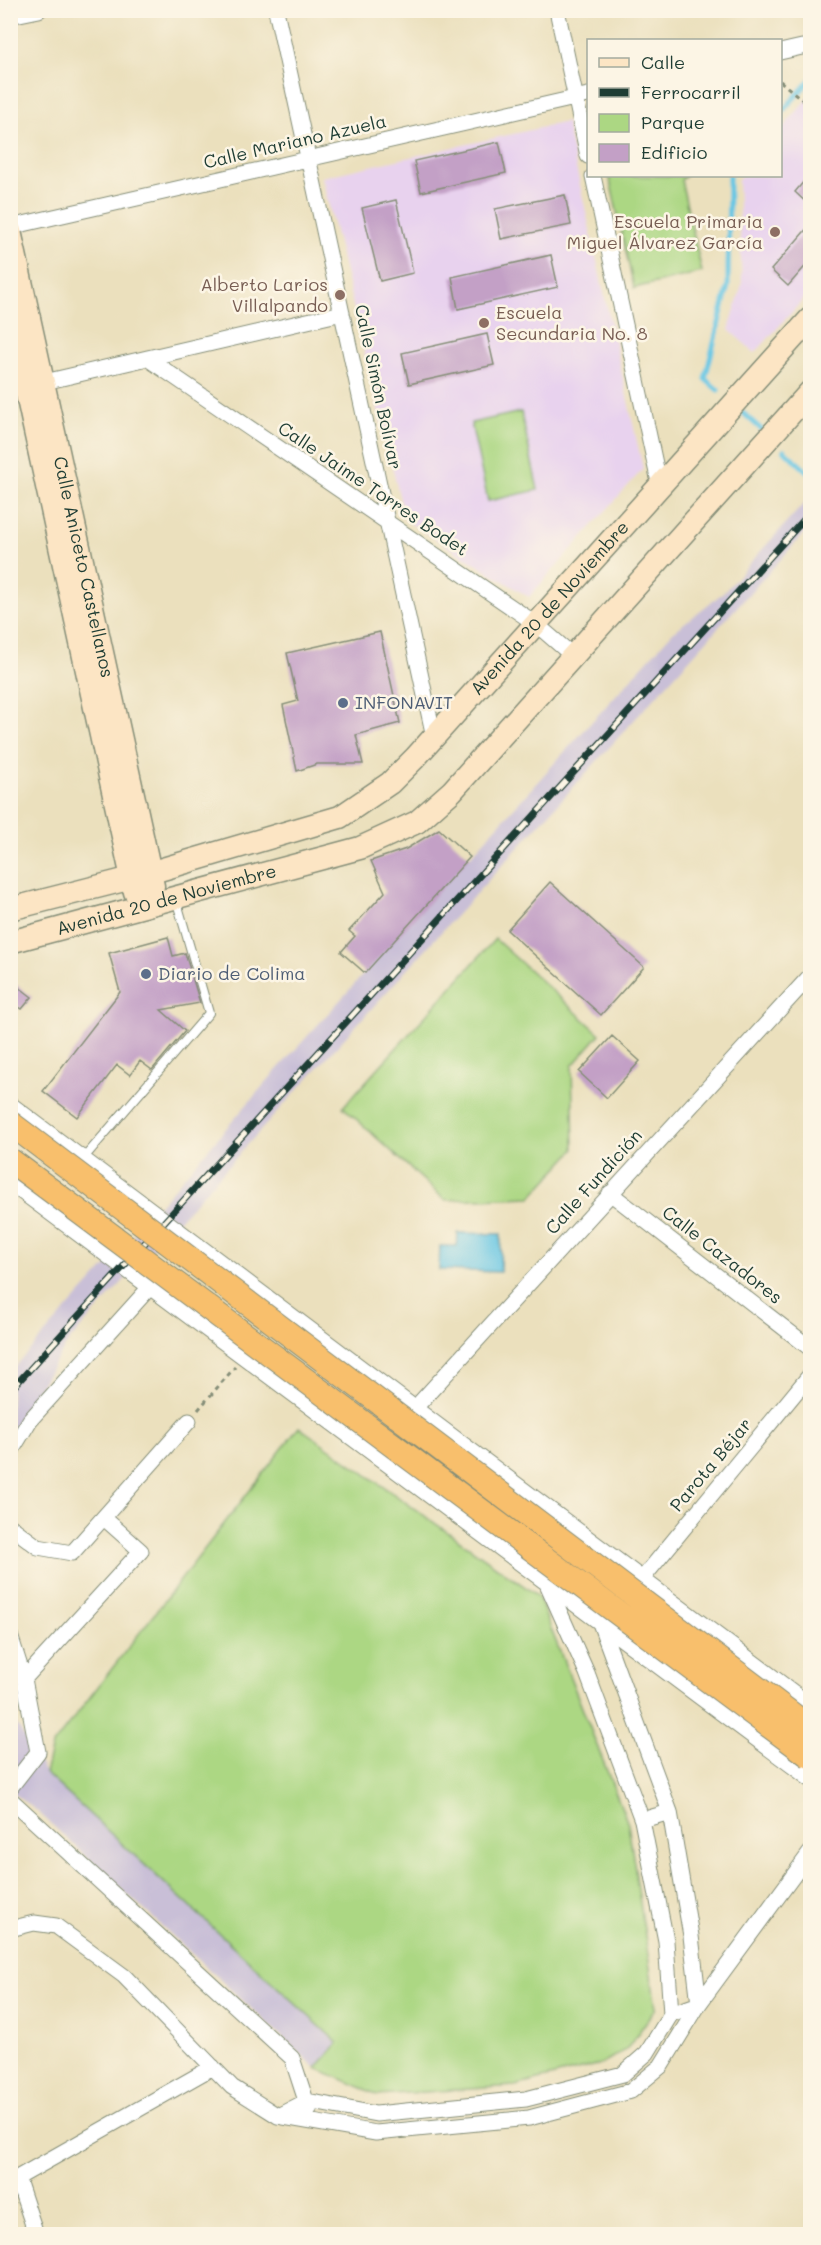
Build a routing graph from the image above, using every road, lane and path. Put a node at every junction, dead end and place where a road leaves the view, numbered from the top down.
1 (39, 10) edge
2 (276, 10) edge
3 (557, 10) edge
4 (10, 16) edge
5 (802, 47) dead end
6 (782, 52) edge
7 (782, 83) edge
8 (582, 97) edge
9 (805, 102) dead end
10 (587, 146) edge
11 (308, 159) junction
12 (593, 177) edge
13 (10, 229) edge
14 (342, 314) junction
15 (10, 316) edge
16 (810, 319) edge
17 (147, 358) junction
18 (27, 386) edge
19 (810, 392) edge
20 (660, 487) junction
21 (387, 522) junction
22 (536, 624) junction
23 (573, 656) junction
24 (434, 737) junction
25 (141, 875) junction
26 (157, 902) junction
27 (10, 909) edge
28 (10, 942) edge
29 (807, 980) edge
30 (10, 1104) edge
31 (10, 1123) edge
32 (83, 1159) junction
33 (10, 1160) edge
34 (11, 1184) edge
35 (128, 1193) junction
36 (610, 1193) junction
37 (179, 1232) junction
38 (87, 1240) junction
39 (146, 1282) junction
40 (810, 1348) edge
41 (244, 1356) junction
42 (810, 1375) edge
43 (414, 1408) junction
44 (189, 1421) joint
45 (10, 1454) edge
46 (104, 1518) junction
47 (10, 1526) edge
48 (642, 1579) junction
49 (548, 1585) junction
50 (600, 1623) junction
51 (10, 1635) edge
52 (24, 1679) junction
53 (810, 1705) edge
54 (810, 1728) edge
55 (810, 1756) edge
56 (810, 1779) edge
57 (10, 1788) edge
58 (10, 1799) edge
59 (670, 1812) junction
60 (642, 1820) junction
61 (810, 1852) edge
62 (10, 1929) edge
63 (699, 2004) junction
64 (671, 2014) junction
65 (213, 2067) junction
66 (307, 2101) junction
67 (278, 2115) junction
68 (311, 2122) junction
69 (14, 2181) edge
70 (36, 2235) edge

1 - 4 street
2 - 11 street, Calle Simón Bolívar
3 - 8 street
5 - 6 street
7 - 9 path
8 - 10 street
8 - 11 street, Calle Mariano Azuela
11 - 13 street, Calle Mariano Azuela
11 - 14 street, Calle Simón Bolívar
12 - 20 street
13 - 18 main road, Calle Aniceto Castellanos
14 - 17 street
14 - 21 street, Calle Simón Bolívar
15 - 18 main road, Calle Aniceto Castellanos
16 - 20 main road, Avenida 20 de Noviembre
17 - 18 street
17 - 21 street, Calle Jaime Torres Bodet
18 - 25 main road, Calle Aniceto Castellanos
19 - 23 main road, Avenida 20 de Noviembre
20 - 22 main road, Avenida 20 de Noviembre
21 - 22 street, Calle Jaime Torres Bodet
21 - 24 street, Calle Simón Bolívar
22 - 23 street, Calle Jaime Torres Bodet
22 - 24 main road, Avenida 20 de Noviembre
23 - 26 main road, Avenida 20 de Noviembre
24 - 25 main road, Avenida 20 de Noviembre
25 - 26 main road, Calle Aniceto Castellanos
25 - 27 main road, Avenida 20 de Noviembre
26 - 28 main road, Avenida 20 de Noviembre
26 - 32 lane
29 - 36 street, Calle Fundición
30 - 32 street
31 - 54 main road, bridge
32 - 35 street
33 - 55 main road, bridge
34 - 38 street
35 - 37 street
35 - 38 street
36 - 40 street, Calle Cazadores
36 - 43 street, Calle Fundición
37 - 39 street
37 - 43 street
38 - 39 street
39 - 41 street
39 - 45 street
41 - 44 path
41 - 49 street
42 - 48 street, Parota Béjar
43 - 48 street
44 - 46 street
46 - 47 street
46 - 52 street
48 - 53 street
49 - 50 street
49 - 60 street
50 - 56 street
50 - 59 street
51 - 52 street
52 - 57 street
58 - 66 street
59 - 60 street
59 - 63 street
60 - 64 street
61 - 63 street
62 - 65 street
63 - 64 street
63 - 68 street
64 - 66 street
65 - 67 street
65 - 69 street
66 - 67 street
66 - 68 street
67 - 68 street
69 - 70 street

